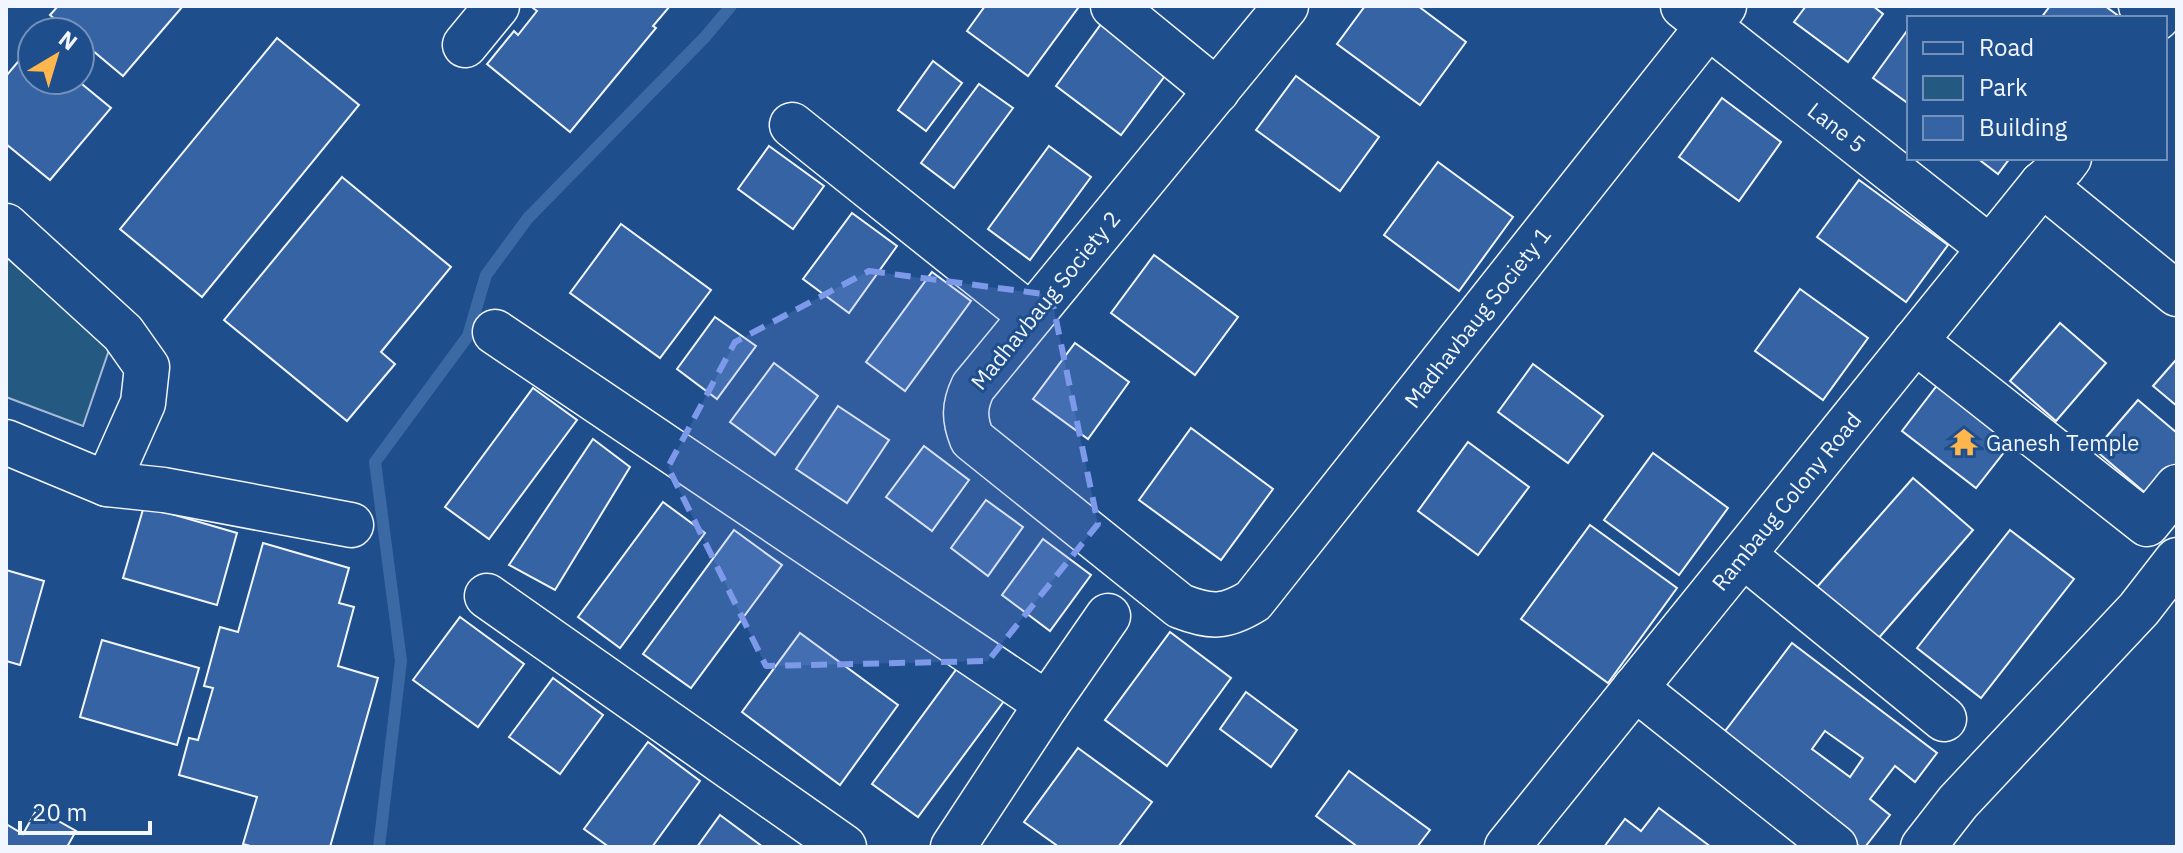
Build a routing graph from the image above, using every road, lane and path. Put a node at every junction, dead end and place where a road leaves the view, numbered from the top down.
1 (497, 6) edge
2 (1113, 6) edge
3 (1286, 6) edge
4 (1705, 12) edge
5 (465, 45) dead end
6 (1217, 91) junction
7 (792, 125) dead end
8 (2056, 171) edge
9 (6, 226) edge
10 (1990, 248) junction
11 (2177, 294) edge
12 (1031, 316) junction
13 (495, 332) dead end
14 (1915, 341) junction
15 (6, 442) edge
16 (107, 484) junction
17 (2177, 487) edge
18 (351, 525) dead end
19 (1743, 555) junction
20 (2177, 560) edge
21 (487, 596) dead end
22 (1108, 616) dead end
23 (1221, 616) joint
24 (1635, 688) junction
25 (1047, 704) junction
26 (1944, 719) dead end
27 (844, 847) edge
28 (953, 847) edge
29 (1507, 847) edge
30 (1835, 847) edge
31 (1923, 847) edge

1 - 5 street
2 - 6 street
3 - 6 street, Madhavbaug Society 2
4 - 10 street, Lane 5
4 - 23 street, Madhavbaug Society 1
6 - 12 street, Madhavbaug Society 2
7 - 12 street
8 - 10 street, Rambaug Colony Road
8 - 11 street
9 - 16 street
10 - 14 street, Rambaug Colony Road
12 - 23 street, Madhavbaug Society 2
13 - 25 street
14 - 17 street
14 - 19 street, Rambaug Colony Road
15 - 16 street
16 - 18 street
19 - 24 street, Rambaug Colony Road
19 - 26 street
20 - 31 street
21 - 27 street
22 - 25 street
24 - 29 street, Rambaug Colony Road
24 - 30 street
25 - 28 street

